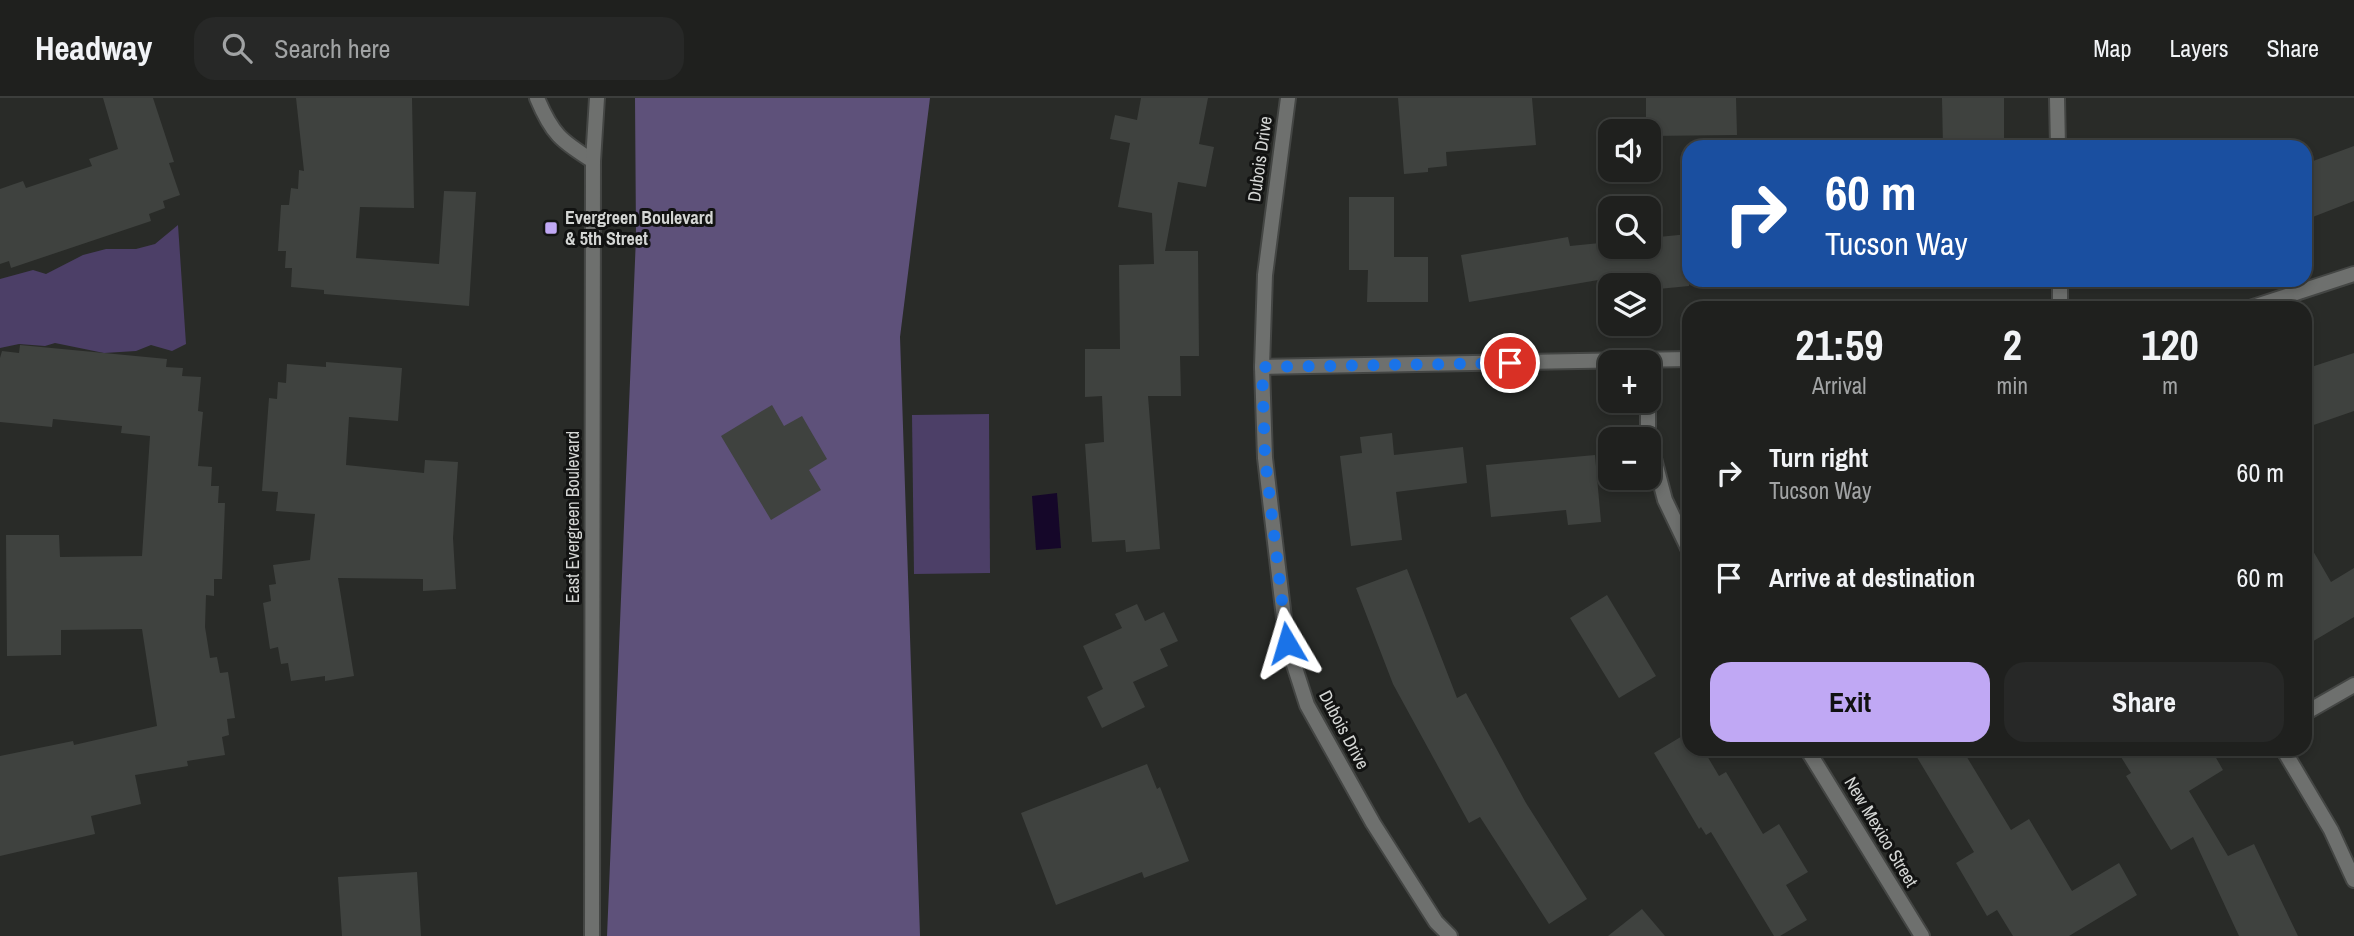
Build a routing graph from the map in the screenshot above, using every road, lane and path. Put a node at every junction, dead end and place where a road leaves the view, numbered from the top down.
1 (537, 98) edge
2 (597, 98) edge
3 (1288, 98) edge
4 (2057, 98) edge
5 (2058, 140) edge
6 (593, 161) junction
7 (2354, 274) edge
8 (2271, 301) edge
9 (1682, 359) edge
10 (1661, 360) edge
11 (1598, 362) edge
12 (1262, 367) junction
13 (1648, 413) edge
14 (1682, 535) edge
15 (2354, 685) edge
16 (2312, 709) edge
17 (1811, 756) edge
18 (2287, 756) edge
19 (2354, 880) edge
20 (592, 936) edge
21 (1450, 936) edge
22 (1922, 936) edge

1 - 6 street
2 - 6 street, East Evergreen Boulevard
3 - 12 street, Dubois Drive
4 - 5 street
6 - 20 street, East Evergreen Boulevard
7 - 8 street
9 - 10 street
11 - 12 street
12 - 21 street, Dubois Drive
13 - 14 street
15 - 16 street
17 - 22 street, New Mexico Street
18 - 19 street

